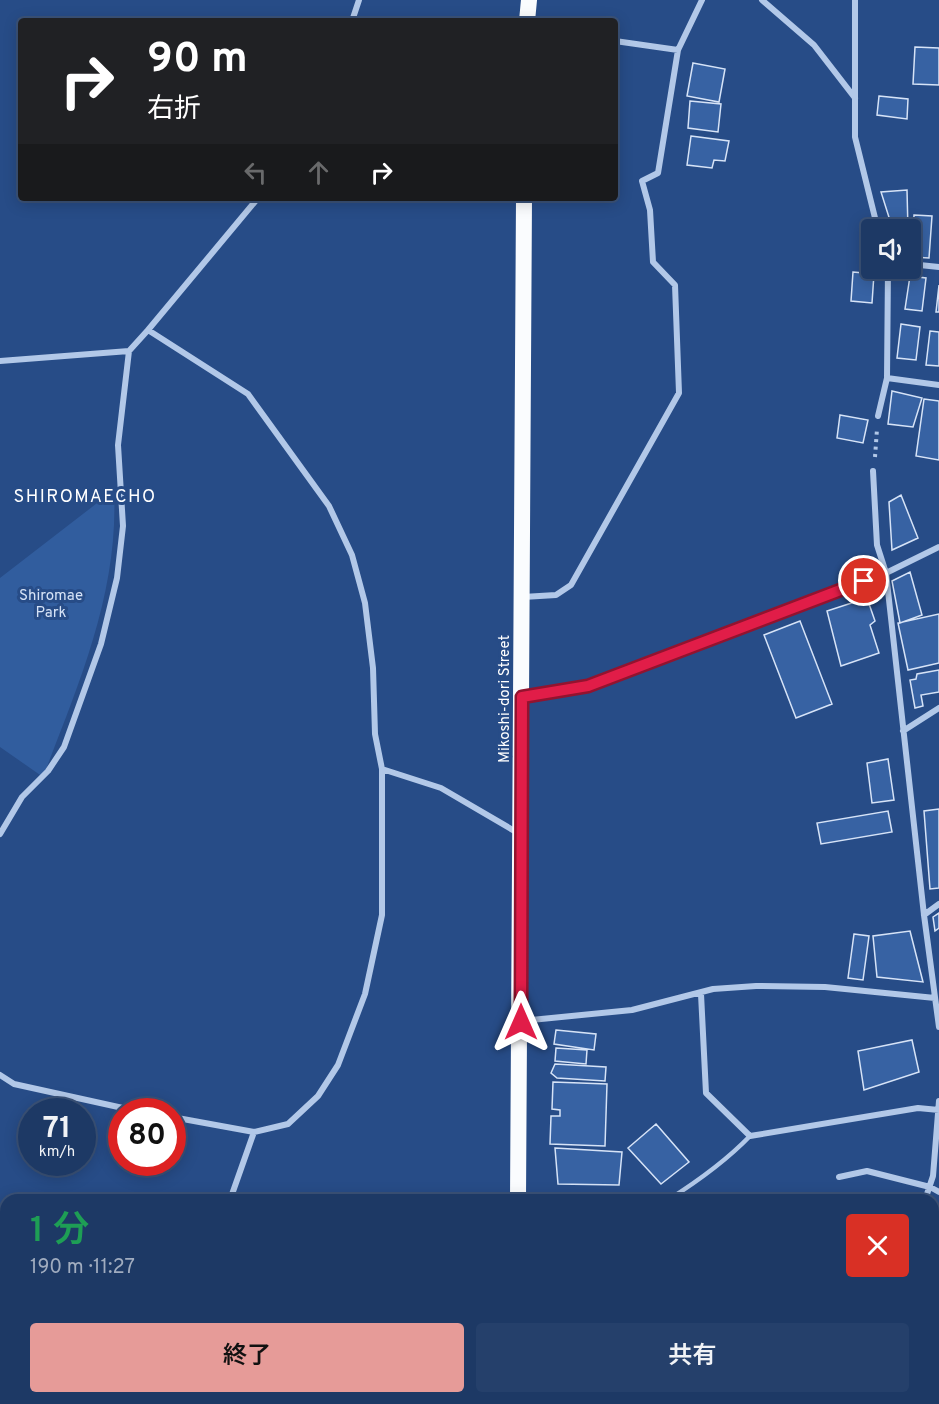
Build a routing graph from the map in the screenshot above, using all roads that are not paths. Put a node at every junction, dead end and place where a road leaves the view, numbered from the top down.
1 (359, 0) edge
2 (529, 0) edge
3 (702, 0) edge
4 (762, 0) edge
5 (855, 0) edge
6 (353, 18) edge
7 (527, 18) edge
8 (618, 41) edge
9 (678, 50) junction
10 (855, 98) junction
11 (256, 201) edge
12 (524, 201) edge
13 (875, 219) edge
14 (921, 265) edge
15 (939, 267) edge
16 (888, 279) edge
17 (148, 330) junction
18 (129, 351) junction
19 (0, 361) edge
20 (887, 378) junction
21 (939, 385) edge
22 (878, 416) road end
23 (873, 471) road end
24 (939, 547) edge
25 (886, 573) junction
26 (522, 597) junction
27 (522, 697) junction
28 (939, 708) edge
29 (903, 731) junction
30 (382, 769) junction
31 (0, 834) edge
32 (522, 835) junction
33 (939, 904) edge
34 (924, 915) junction
35 (701, 994) junction
36 (935, 998) junction
37 (521, 1022) junction
38 (939, 1027) edge
39 (0, 1075) edge
40 (108, 1105) edge
41 (939, 1107) edge
42 (186, 1120) edge
43 (254, 1132) junction
44 (750, 1136) junction
45 (839, 1177) dead end
46 (930, 1187) junction
47 (939, 1192) edge
48 (232, 1194) edge
49 (518, 1194) edge
50 (678, 1194) edge
51 (927, 1194) edge

1 - 6 street
2 - 7 highway
3 - 9 street
4 - 10 street
5 - 10 street
8 - 9 street
9 - 26 street
10 - 13 street
11 - 17 street
12 - 26 highway, Mikoshi-dori Street
14 - 15 street
16 - 20 street
17 - 18 street
17 - 30 street
18 - 19 street
18 - 31 street
20 - 21 street
20 - 22 street
23 - 25 street
24 - 25 street
25 - 27 street
25 - 29 street
26 - 27 highway, Mikoshi-dori Street
27 - 32 highway, Mikoshi-dori Street
28 - 29 street
29 - 34 street
30 - 32 street
30 - 43 street
32 - 37 highway, Mikoshi-dori Street
33 - 34 street
34 - 36 street
35 - 36 street
35 - 37 street
35 - 44 street
36 - 38 street
37 - 49 highway, Mikoshi-dori Street
39 - 40 street
41 - 44 street
41 - 46 street
42 - 43 street
43 - 48 street
44 - 50 lane
45 - 46 street
46 - 47 street
46 - 51 street

